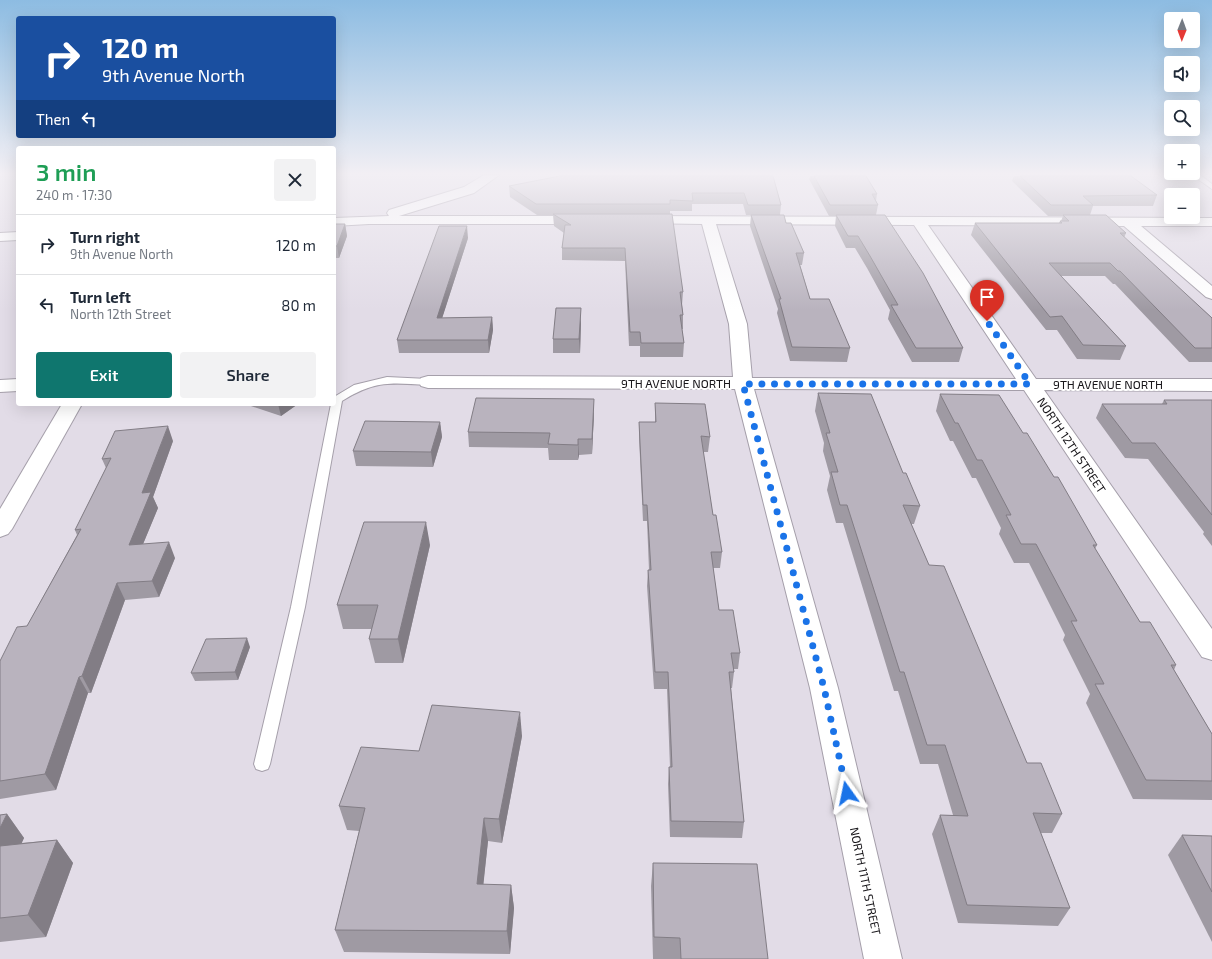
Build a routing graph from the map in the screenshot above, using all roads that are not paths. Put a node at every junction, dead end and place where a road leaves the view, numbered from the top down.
1 (369, 220) joint
2 (598, 220) edge
3 (629, 220) edge
4 (708, 220) junction
5 (918, 221) junction
6 (336, 222) edge
7 (1128, 222) junction
8 (1212, 222) edge
9 (16, 236) edge
10 (0, 237) edge
11 (1212, 294) edge
12 (428, 382) joint
13 (743, 384) junction
14 (1030, 384) junction
15 (16, 385) edge
16 (1212, 385) edge
17 (0, 386) edge
18 (71, 406) edge
19 (9, 498) edge
20 (0, 529) edge
21 (1212, 650) edge
22 (262, 764) dead end
23 (883, 959) edge

1 - 2 street
1 - 6 street
3 - 4 street
4 - 5 street
4 - 13 street, NORTH 11TH STREET
5 - 7 street
5 - 14 street, NORTH 12TH STREET
7 - 8 street
7 - 11 street
9 - 10 street
12 - 13 street, 9TH AVENUE NORTH
12 - 22 lane
13 - 14 street, 9TH AVENUE NORTH
13 - 23 street, NORTH 11TH STREET
14 - 16 street, 9TH AVENUE NORTH
14 - 21 street, NORTH 12TH STREET
15 - 17 street
18 - 19 street
19 - 20 street

